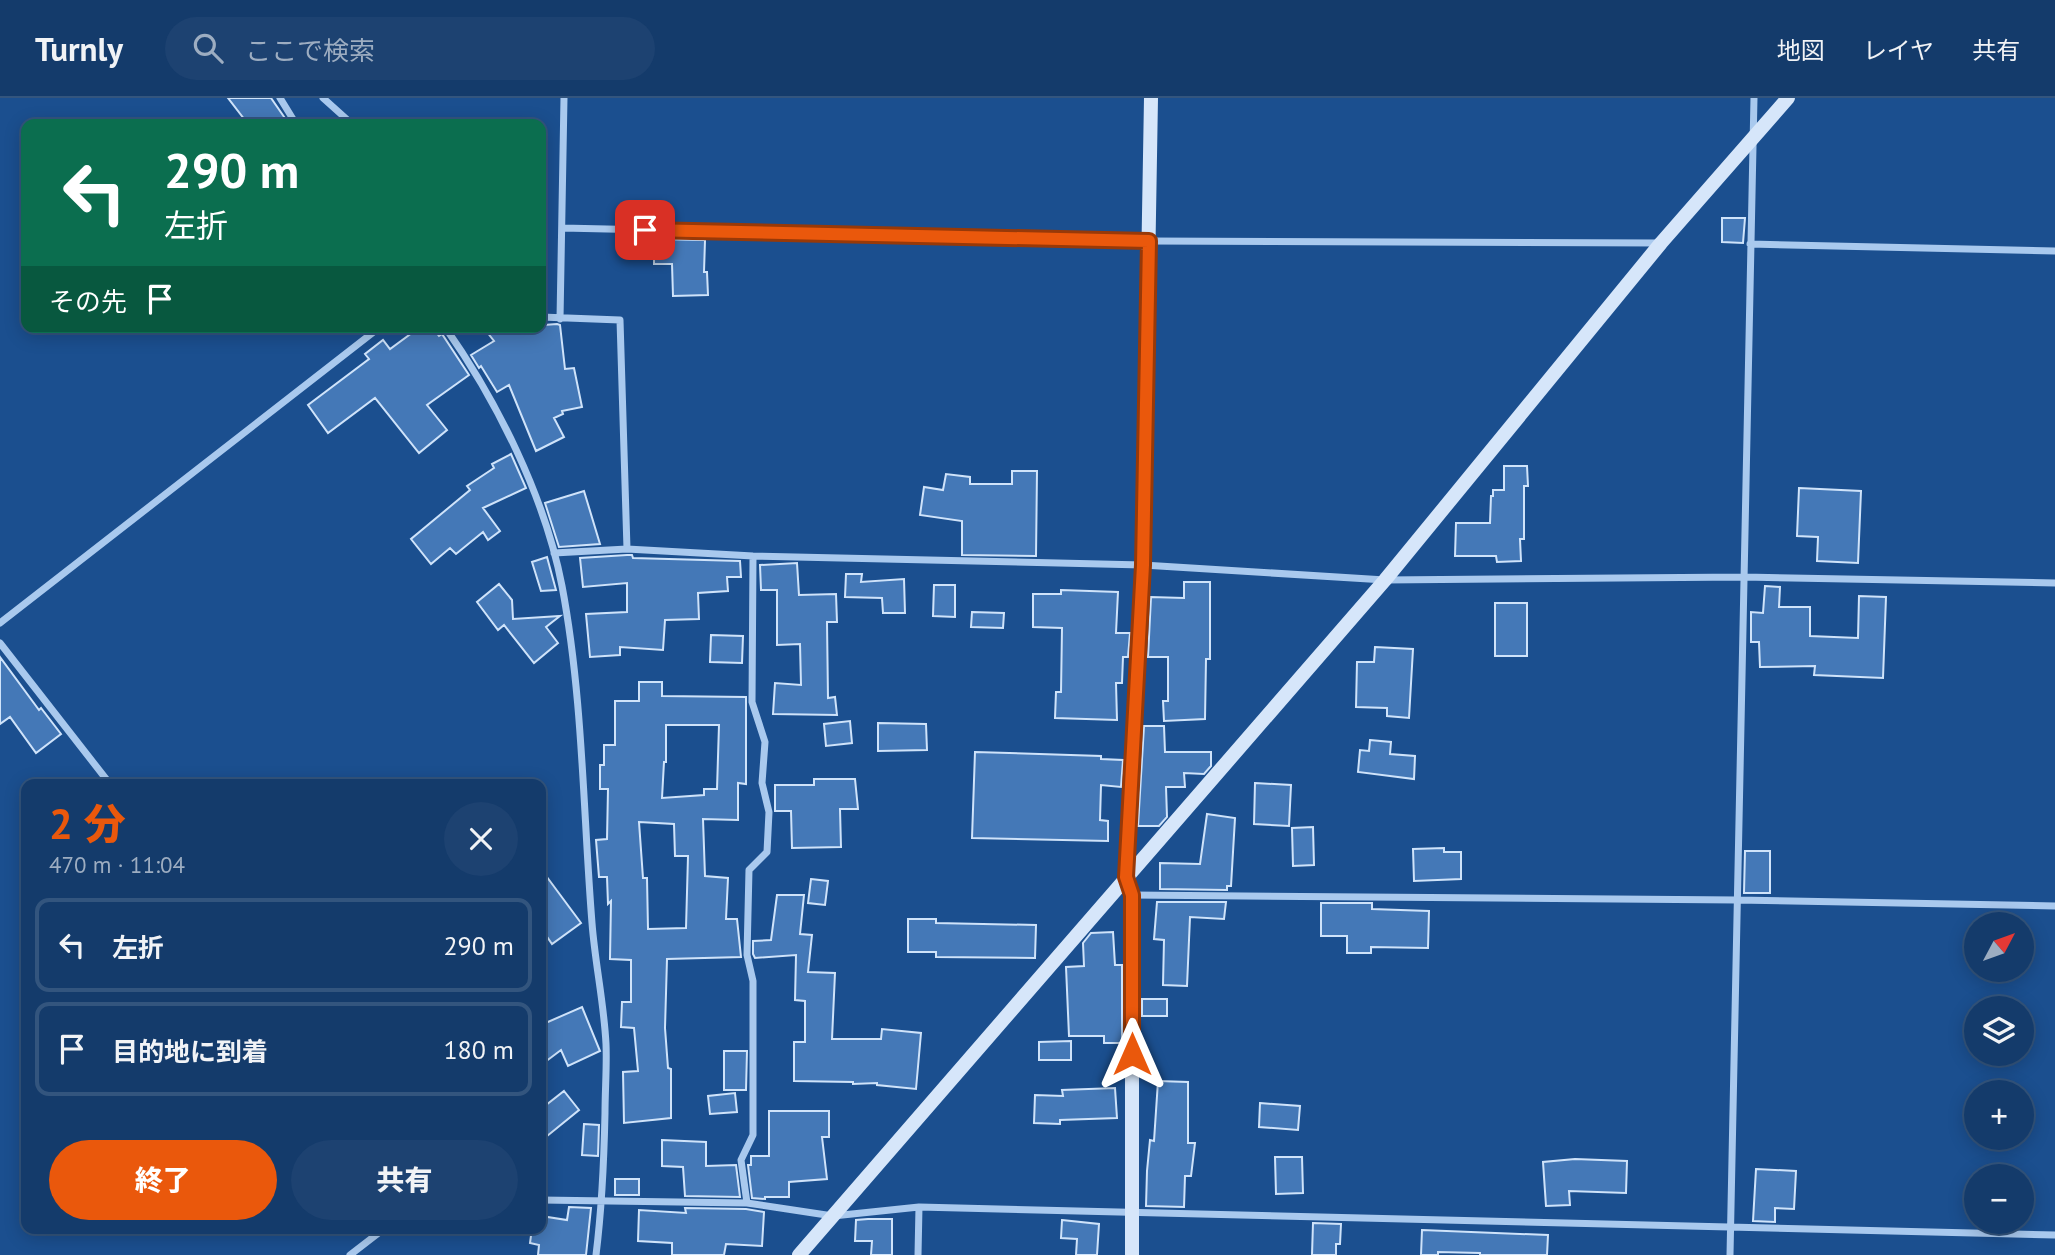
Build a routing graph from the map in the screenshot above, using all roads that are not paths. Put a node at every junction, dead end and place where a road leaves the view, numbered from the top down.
1 (280, 98) edge
2 (323, 98) edge
3 (564, 98) edge
4 (1151, 98) edge
5 (1754, 98) edge
6 (1788, 98) edge
7 (293, 119) edge
8 (346, 119) edge
9 (1754, 138) junction
10 (562, 228) junction
11 (1149, 241) junction
12 (1661, 243) junction
13 (1750, 244) junction
14 (2055, 251) edge
15 (546, 318) edge
16 (560, 319) junction
17 (372, 333) edge
18 (449, 333) edge
19 (627, 549) junction
20 (554, 553) junction
21 (753, 556) junction
22 (1143, 565) junction
23 (1744, 577) junction
24 (1385, 580) junction
25 (2055, 583) edge
26 (0, 623) edge
27 (0, 643) edge
28 (106, 779) edge
29 (1126, 877) junction
30 (1132, 895) junction
31 (1737, 900) junction
32 (2055, 906) edge
33 (546, 1200) edge
34 (603, 1202) junction
35 (747, 1203) junction
36 (919, 1207) junction
37 (1132, 1213) junction
38 (833, 1216) junction
39 (1730, 1228) junction
40 (378, 1234) edge
41 (2055, 1235) edge
42 (350, 1255) edge
43 (596, 1255) edge
44 (799, 1255) edge
45 (918, 1255) edge
46 (1132, 1255) edge
47 (1730, 1255) edge

1 - 7 street
2 - 8 street
3 - 10 street
4 - 11 street
5 - 9 street
6 - 9 street
9 - 12 street
9 - 13 street
10 - 11 street
10 - 16 street
11 - 12 street
11 - 22 street
12 - 24 street
13 - 14 street
13 - 23 street
15 - 16 street
16 - 19 street
17 - 26 street
18 - 20 street
19 - 20 street
19 - 21 street
20 - 34 street
21 - 22 street
21 - 35 street
22 - 24 street
22 - 29 street
23 - 24 street
23 - 25 street
23 - 31 street
24 - 29 street
27 - 28 street
29 - 30 street
29 - 38 street
30 - 31 street
30 - 37 street
31 - 32 street
31 - 39 street
33 - 34 street
34 - 35 street
34 - 43 street
35 - 38 street
36 - 37 street
36 - 38 street
36 - 45 street
37 - 39 street
37 - 46 street
38 - 44 street
39 - 41 street
39 - 47 street
40 - 42 street

